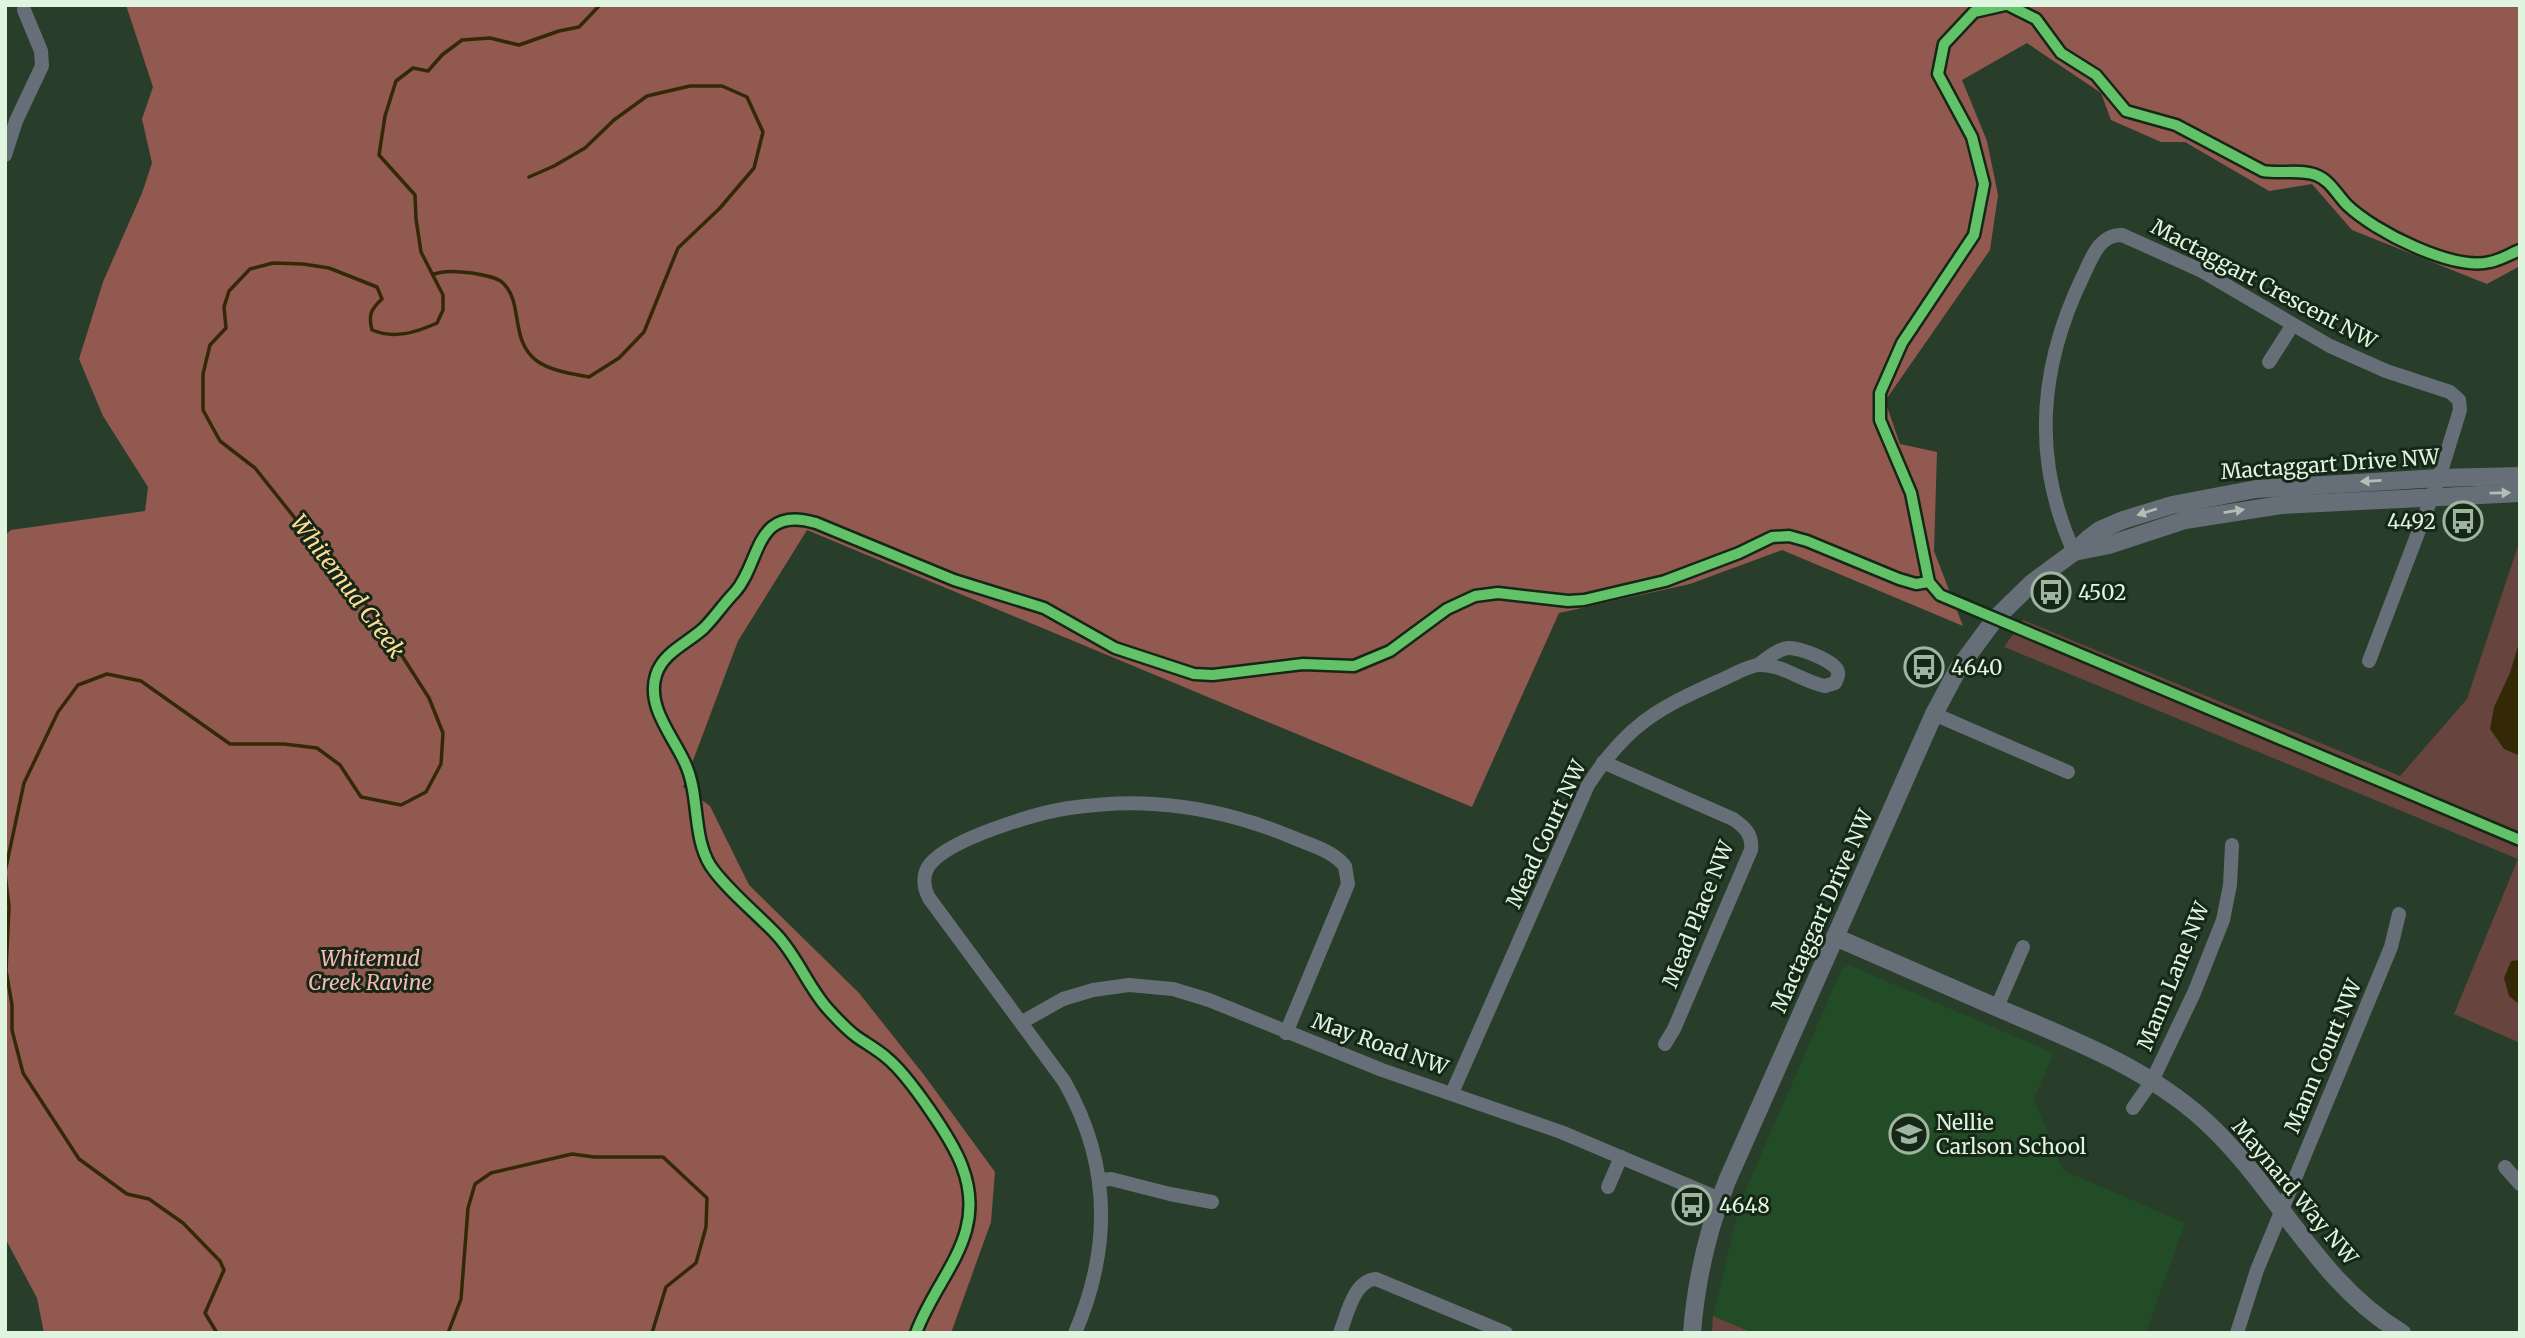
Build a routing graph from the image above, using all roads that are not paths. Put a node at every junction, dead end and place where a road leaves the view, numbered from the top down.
1 (24, 10) dead end
2 (8, 132) edge
3 (5, 155) edge
4 (2292, 326) junction
5 (2269, 362) dead end
6 (2520, 476) edge
7 (2439, 478) junction
8 (2520, 493) edge
9 (2432, 497) junction
10 (2074, 552) junction
11 (2369, 661) dead end
12 (1758, 665) junction
13 (1934, 714) junction
14 (1603, 762) junction
15 (2068, 772) dead end
16 (2232, 845) dead end
17 (2399, 915) dead end
18 (1835, 937) junction
19 (2023, 947) dead end
20 (1997, 1007) junction
21 (1022, 1022) junction
22 (1286, 1033) junction
23 (1665, 1044) dead end
24 (2152, 1081) junction
25 (1452, 1093) junction
26 (2133, 1108) dead end
27 (1621, 1157) junction
28 (2505, 1167) dead end
29 (1100, 1180) junction
30 (2520, 1184) edge
31 (1608, 1187) dead end
32 (1720, 1199) junction
33 (1212, 1202) dead end
34 (2281, 1212) junction
35 (1076, 1332) edge
36 (1340, 1333) edge
37 (1506, 1333) edge
38 (1692, 1333) edge
39 (2237, 1333) edge
40 (2402, 1333) edge

1 - 2 street
2 - 3 street
4 - 5 street
4 - 7 street, Mactaggart Crescent NW
4 - 10 street, Mactaggart Crescent NW
6 - 7 street, Mactaggart Drive NW
7 - 9 street, Mactaggart Crescent NW
7 -> 10 street, Mactaggart Drive NW
9 -> 8 street, Mactaggart Drive NW
10 -> 9 street, Mactaggart Drive NW
9 - 11 street, Mactaggart Crescent NW
10 - 13 street, Mactaggart Drive NW
12 - 12 street, Mead Court NW
12 - 14 street, Mead Court NW
13 - 15 street
13 - 18 street, Mactaggart Drive NW
14 - 23 street, Mead Place NW
14 - 25 street, Mead Court NW
16 - 24 street, Mann Lane NW
17 - 34 street, Mann Court NW
18 - 20 street, Maynard Way NW
18 - 32 street, Mactaggart Drive NW
19 - 20 street
20 - 24 street, Maynard Way NW
21 - 22 street, May Road NW
21 - 22 street
21 - 29 street
22 - 25 street, May Road NW
24 - 26 street
24 - 34 street, Maynard Way NW
25 - 27 street, May Road NW
27 - 31 street
27 - 32 street, May Road NW
28 - 30 street
29 - 33 street
29 - 35 street
32 - 38 street, Mactaggart Drive NW
34 - 39 street, Mann Court NW
34 - 40 street, Maynard Way NW
36 - 37 street

